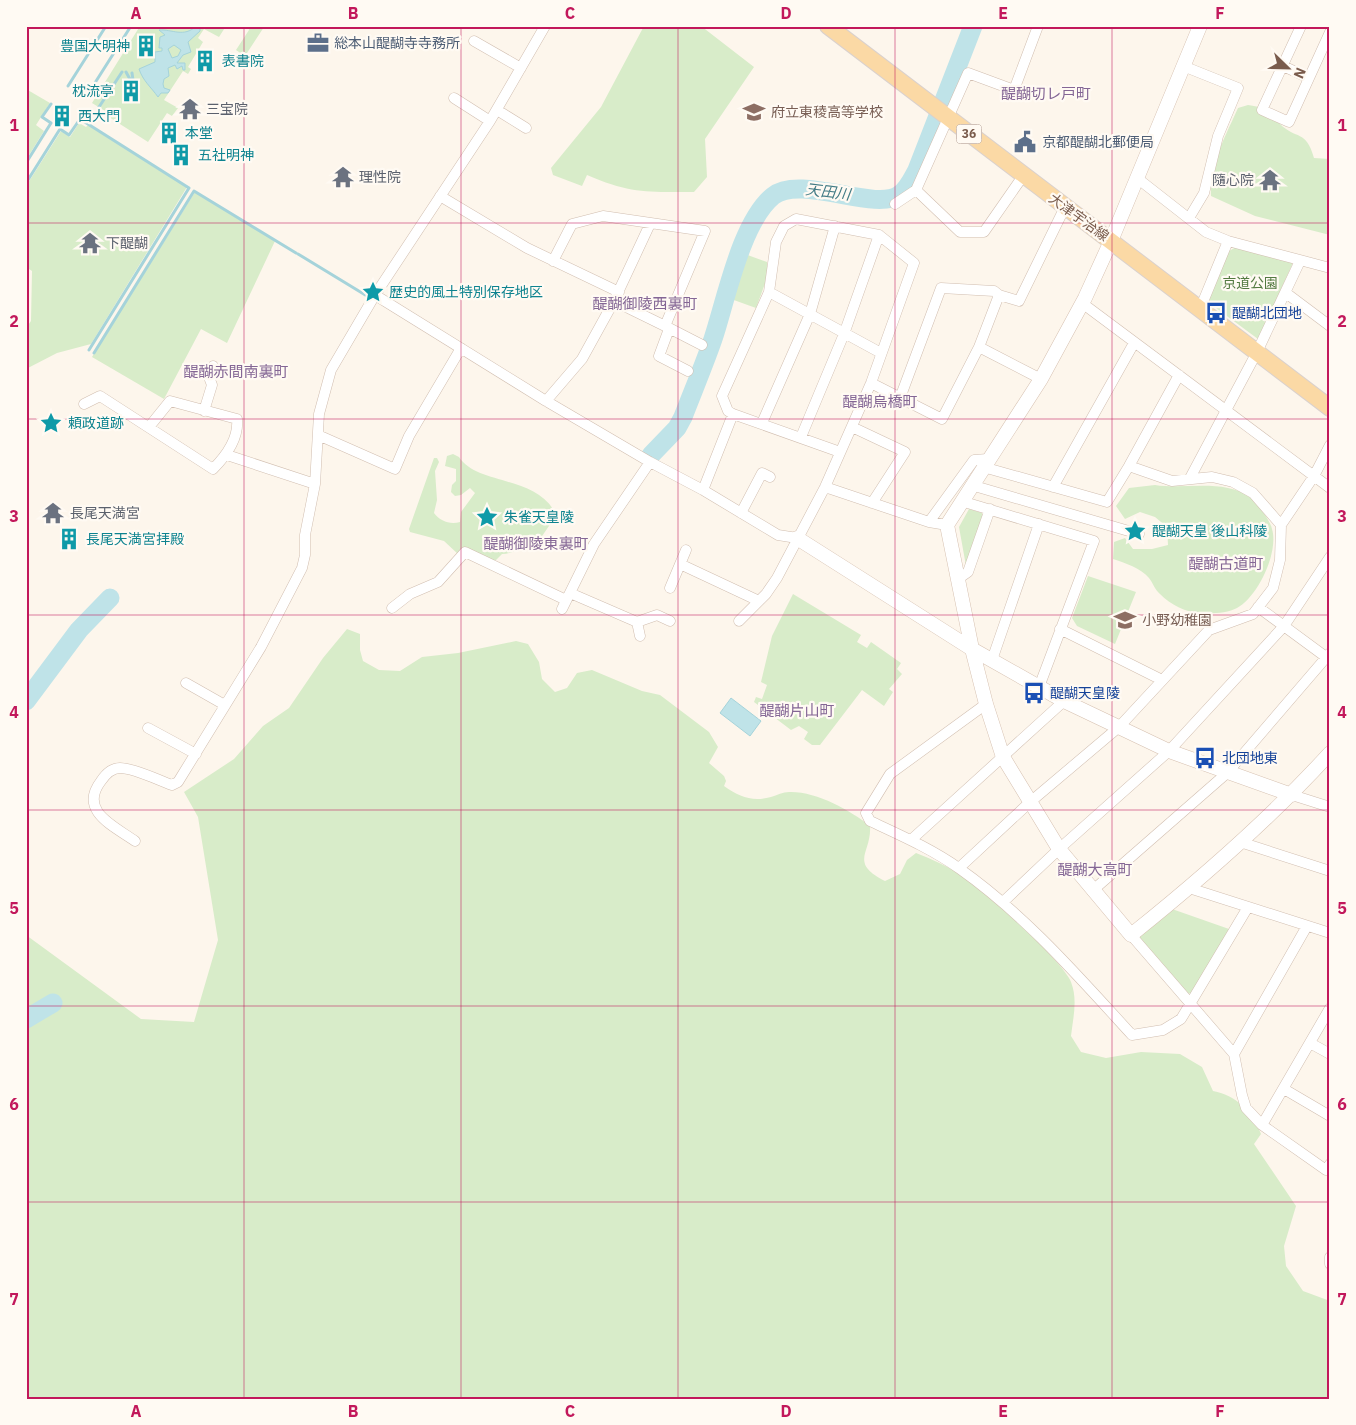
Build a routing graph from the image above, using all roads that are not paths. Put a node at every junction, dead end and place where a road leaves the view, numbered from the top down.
1 (545, 26) edge
2 (828, 26) edge
3 (1038, 26) edge
4 (1200, 26) edge
5 (1300, 26) edge
6 (1330, 32) edge
7 (474, 41) dead end
8 (1183, 66) junction
9 (1283, 66) junction
10 (521, 68) junction
11 (1309, 78) junction
12 (454, 98) dead end
13 (497, 110) junction
14 (948, 118) junction
15 (490, 120) junction
16 (526, 128) dead end
17 (1023, 176) junction
18 (1137, 178) junction
19 (916, 190) junction
20 (440, 196) junction
21 (895, 204) dead end
22 (1065, 208) junction
23 (1189, 218) junction
24 (650, 224) junction
25 (834, 226) junction
26 (879, 235) junction
27 (1111, 241) junction
28 (1228, 241) junction
29 (553, 261) junction
30 (1300, 261) junction
31 (1330, 268) edge
32 (769, 292) junction
33 (1286, 293) junction
34 (375, 295) junction
35 (999, 295) junction
36 (617, 297) junction
37 (1082, 303) junction
38 (1200, 309) junction
39 (810, 314) junction
40 (1330, 326) edge
41 (668, 328) junction
42 (844, 334) junction
43 (1134, 343) junction
44 (702, 346) dead end
45 (978, 346) junction
46 (460, 348) junction
47 (1257, 352) junction
48 (881, 353) junction
49 (213, 366) dead end
50 (688, 371) dead end
51 (1178, 375) junction
52 (1041, 379) junction
53 (871, 383) junction
54 (900, 398) junction
55 (546, 401) junction
56 (84, 404) dead end
57 (1330, 408) edge
58 (1225, 410) junction
59 (204, 411) junction
60 (733, 414) junction
61 (762, 423) junction
62 (852, 427) junction
63 (149, 428) junction
64 (318, 435) junction
65 (800, 437) junction
66 (1330, 444) edge
67 (840, 452) junction
68 (227, 455) junction
69 (650, 462) junction
70 (986, 463) junction
71 (1129, 466) junction
72 (1314, 476) junction
73 (770, 477) dead end
74 (1190, 478) junction
75 (315, 484) junction
76 (971, 485) junction
77 (825, 487) junction
78 (1053, 487) junction
79 (1330, 488) edge
80 (703, 490) junction
81 (961, 501) junction
82 (872, 503) junction
83 (990, 509) junction
84 (741, 513) junction
85 (929, 522) junction
86 (1039, 524) junction
87 (947, 525) junction
88 (1281, 525) junction
89 (1139, 534) dead end
90 (797, 538) junction
91 (686, 550) dead end
92 (1330, 557) edge
93 (680, 564) junction
94 (958, 579) junction
95 (670, 588) dead end
96 (566, 601) junction
97 (759, 601) junction
98 (1258, 607) junction
99 (392, 608) dead end
100 (670, 621) dead end
101 (739, 621) dead end
102 (637, 622) junction
103 (1284, 626) junction
104 (1060, 629) junction
105 (640, 636) dead end
106 (972, 649) junction
107 (1329, 657) edge
108 (992, 660) junction
109 (1162, 680) junction
110 (186, 683) dead end
111 (1039, 687) junction
112 (1064, 701) junction
113 (223, 704) junction
114 (986, 704) junction
115 (1119, 726) junction
116 (148, 728) dead end
117 (1169, 751) junction
118 (1330, 753) edge
119 (196, 754) junction
120 (1003, 756) junction
121 (1227, 773) junction
122 (1292, 795) junction
123 (1030, 804) junction
124 (1330, 807) edge
125 (911, 840) junction
126 (135, 841) dead end
127 (1240, 842) junction
128 (1059, 849) junction
129 (959, 868) junction
130 (1330, 871) edge
131 (1189, 888) junction
132 (1092, 891) junction
133 (1004, 902) junction
134 (1248, 907) junction
135 (1307, 926) junction
136 (1330, 933) edge
137 (1131, 936) junction
138 (1190, 1006) junction
139 (1330, 1008) edge
140 (1310, 1044) junction
141 (1234, 1054) junction
142 (1330, 1054) edge
143 (1284, 1089) junction
144 (1330, 1116) edge
145 (1262, 1125) junction
146 (1330, 1164) edge
147 (1330, 1257) edge
148 (1330, 1264) edge

1 - 10 street
2 - 14 main road, 大津宇治線 / 36
3 - 14 street
4 - 8 street
5 - 9 street
6 - 11 street
7 - 10 street
8 - 18 street
8 - 23 street
9 - 11 street
9 - 11 street
10 - 13 street
12 - 15 street
13 - 15 street
13 - 16 street
14 - 17 main road, 大津宇治線 / 36
14 - 19 street
15 - 20 street
17 - 19 street
17 - 22 main road, 大津宇治線 / 36
18 - 23 street
18 - 27 street
19 - 21 street
20 - 29 street
20 - 34 street
22 - 27 main road, 大津宇治線 / 36
22 - 35 street
23 - 28 street
24 - 29 street
24 - 36 street
24 - 41 street
25 - 26 street
25 - 32 street
25 - 39 street
26 - 42 street
26 - 48 street
27 - 37 street
27 - 38 main road, 大津宇治線 / 36
28 - 30 street
28 - 38 street
29 - 36 street
30 - 31 street
30 - 33 street
32 - 39 street
32 - 60 street
33 - 40 street
33 - 47 street
34 - 46 street
34 - 64 street
35 - 45 street
35 - 54 street
36 - 41 street
36 - 55 street
37 - 43 street
37 - 52 street
38 - 47 main road, 大津宇治線 / 36
39 - 42 street
39 - 61 street
41 - 44 street
41 - 50 street
42 - 48 street
42 - 65 street
43 - 51 street
43 - 78 street
45 - 52 street
45 - 54 street
46 - 55 street
46 - 64 street
47 - 57 main road, 大津宇治線 / 36
47 - 58 street
48 - 53 street
49 - 59 street
51 - 58 street
51 - 71 street
52 - 70 street
53 - 54 street
53 - 62 street
55 - 69 street
56 - 63 street
58 - 72 street
58 - 74 street
59 - 63 street
59 - 68 street
60 - 61 street
60 - 80 street
61 - 65 street
62 - 67 street
62 - 82 street
63 - 68 street
64 - 75 street
65 - 67 street
66 - 72 street
67 - 77 street
68 - 75 street
69 - 80 street
69 - 96 street
70 - 76 street
70 - 78 street
70 - 85 street
71 - 74 street
71 - 78 street
72 - 79 street
72 - 88 street
73 - 84 street
74 - 88 street
75 - 113 street
76 - 81 street
76 - 89 street
77 - 82 street
77 - 90 street
80 - 84 street
81 - 83 street
81 - 87 street
82 - 85 street
83 - 86 street
83 - 94 street
84 - 90 street
85 - 87 street
86 - 104 street
86 - 108 street
87 - 94 street
88 - 98 street
90 - 97 street
90 - 106 street
91 - 93 street
92 - 103 street
93 - 95 street
93 - 97 street
94 - 106 street
96 - 99 street
96 - 102 street
97 - 101 street
98 - 103 street
98 - 109 street
100 - 102 street
102 - 105 street
103 - 107 street
103 - 117 street
104 - 109 street
104 - 111 street
106 - 108 street
106 - 114 street
107 - 121 street
108 - 111 street
109 - 115 street
110 - 113 street
111 - 112 street
112 - 115 street
112 - 120 street
113 - 119 street
114 - 120 street
114 - 125 street
115 - 117 street
115 - 123 street
116 - 119 street
117 - 121 street
117 - 128 street
118 - 122 street
119 - 126 street
120 - 123 street
120 - 125 street
121 - 122 street
121 - 132 street
122 - 124 street
122 - 127 street
123 - 128 street
123 - 129 street
125 - 129 street
127 - 130 street
127 - 131 street
128 - 132 street
128 - 133 street
129 - 133 street
131 - 134 street
131 - 137 street
132 - 137 street
133 - 138 street
134 - 135 street
134 - 138 street
135 - 136 street
135 - 141 street
137 - 138 street
138 - 141 street
139 - 140 street
140 - 142 street
140 - 143 street
141 - 145 street
143 - 144 street
143 - 145 street
145 - 146 street
147 - 148 street

